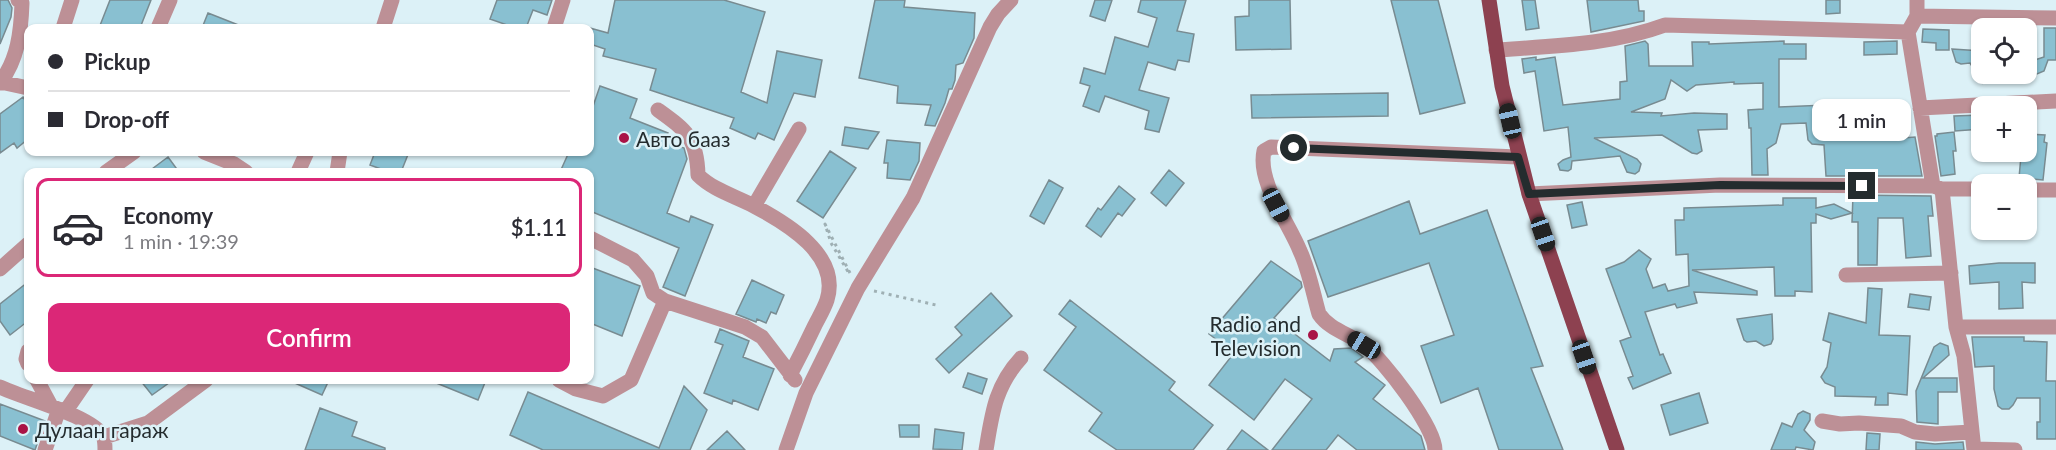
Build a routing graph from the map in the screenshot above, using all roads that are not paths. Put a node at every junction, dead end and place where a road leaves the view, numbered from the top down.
1 (18, 0) edge
2 (72, 0) edge
3 (170, 0) edge
4 (392, 0) edge
5 (563, 0) edge
6 (1008, 0) edge
7 (1489, 0) edge
8 (1917, 0) edge
9 (1917, 16) junction
10 (2056, 18) edge
11 (64, 24) edge
12 (160, 24) edge
13 (385, 24) edge
14 (555, 24) edge
15 (1908, 32) junction
16 (1496, 50) junction
17 (1, 82) edge
18 (24, 87) edge
19 (2056, 101) edge
20 (1920, 108) junction
21 (658, 110) dead end
22 (799, 129) dead end
23 (128, 156) edge
24 (214, 156) edge
25 (1518, 157) junction
26 (112, 168) edge
27 (240, 168) edge
28 (1938, 188) junction
29 (1971, 189) edge
30 (2037, 190) edge
31 (2056, 190) edge
32 (1529, 194) junction
33 (754, 206) junction
34 (594, 240) edge
35 (24, 248) edge
36 (0, 269) edge
37 (1951, 273) junction
38 (1846, 274) dead end
39 (665, 301) junction
40 (1956, 327) junction
41 (2056, 327) edge
42 (1021, 358) dead end
43 (790, 375) junction
44 (40, 384) edge
45 (83, 384) edge
46 (201, 384) edge
47 (567, 384) edge
48 (3, 386) edge
49 (806, 393) junction
50 (58, 409) junction
51 (1822, 421) dead end
52 (1972, 432) junction
53 (105, 444) edge
54 (45, 450) edge
55 (786, 450) edge
56 (986, 450) edge
57 (1435, 450) edge
58 (1617, 450) edge
59 (1974, 450) edge
60 (2015, 450) edge

1 - 17 street
2 - 11 street
3 - 12 street
4 - 13 street
5 - 14 street
6 - 49 street
7 - 16 main road
8 - 9 street
9 - 10 street
9 - 15 street
15 - 16 street
15 - 20 street
16 - 25 main road
17 - 18 street
19 - 20 street
20 - 28 street
21 - 33 street
22 - 33 street
23 - 26 street
24 - 27 street
25 - 32 main road
25 - 57 street
28 - 29 street
28 - 32 street
28 - 37 street
30 - 31 street
32 - 58 main road
33 - 43 street
34 - 39 street
35 - 36 street
37 - 38 street
37 - 40 street
39 - 43 street
39 - 47 street
40 - 41 street
40 - 52 street
42 - 56 street
43 - 49 street
44 - 50 street
45 - 50 street
46 - 53 street
48 - 50 street
49 - 55 street
50 - 53 street
50 - 54 street
51 - 52 street
52 - 59 street
59 - 60 street

